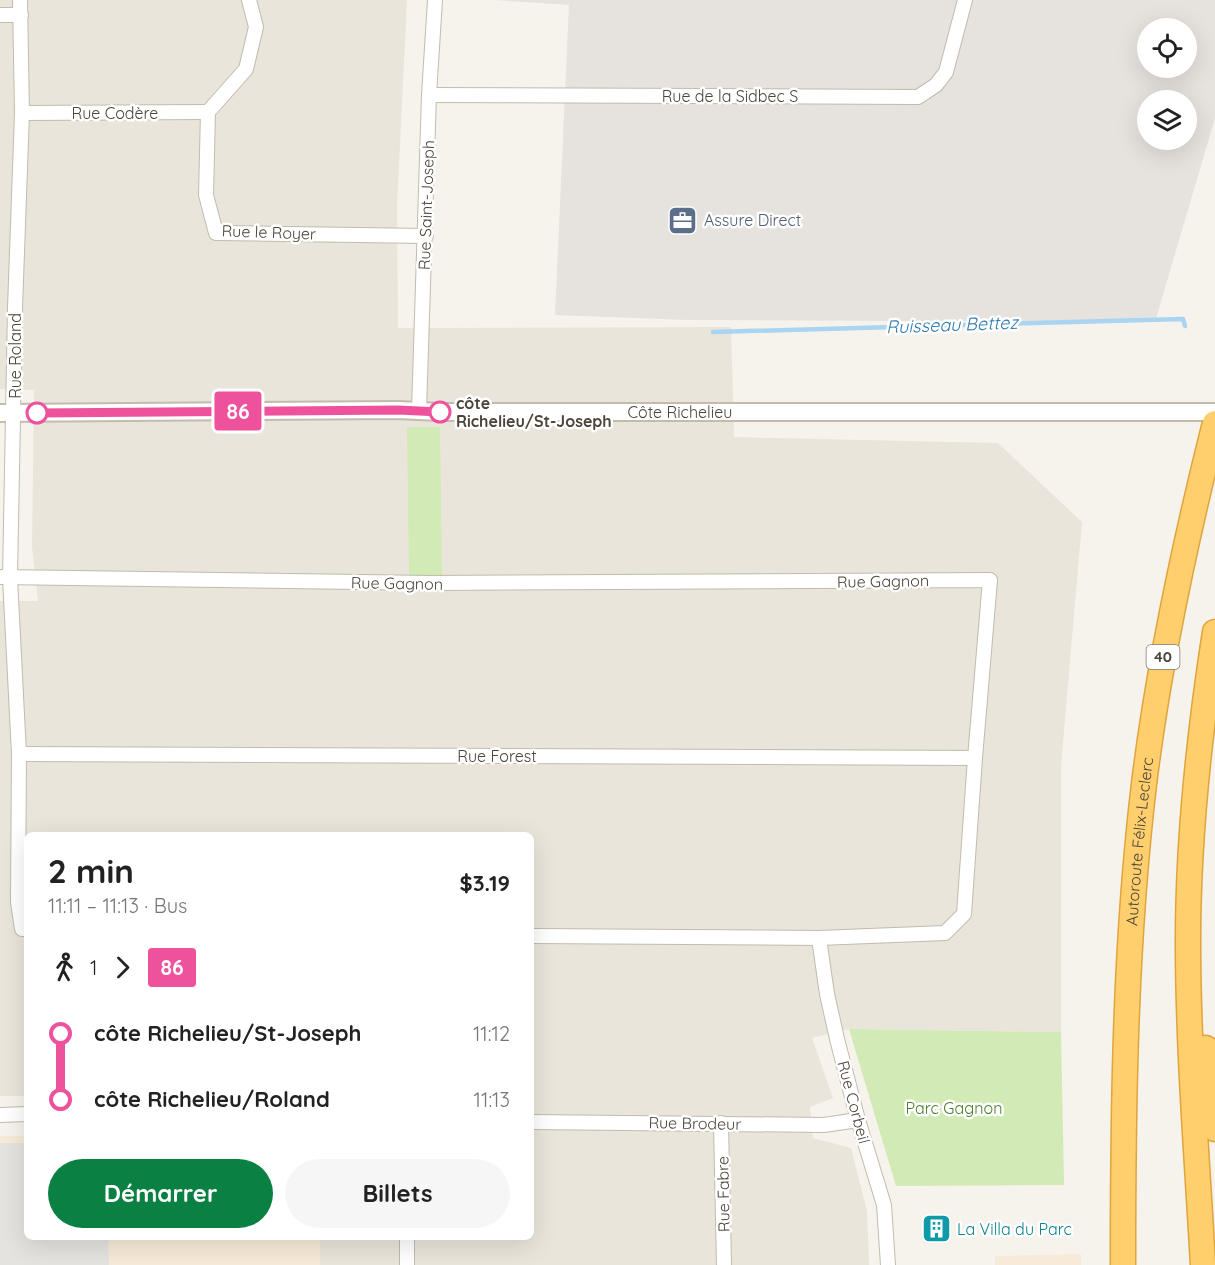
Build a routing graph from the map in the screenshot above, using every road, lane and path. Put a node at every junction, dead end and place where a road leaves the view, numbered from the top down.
1 (20, 0) edge
2 (249, 0) edge
3 (435, 0) edge
4 (965, 0) edge
5 (0, 15) edge
6 (21, 15) junction
7 (429, 95) junction
8 (208, 112) junction
9 (22, 113) junction
10 (426, 236) junction
11 (419, 411) junction
12 (1215, 412) edge
13 (7, 413) edge
14 (1215, 423) edge
15 (5, 578) edge
16 (1215, 632) edge
17 (19, 754) junction
18 (975, 758) junction
19 (1190, 893) junction
20 (24, 929) edge
21 (534, 936) edge
22 (819, 938) junction
23 (24, 1114) edge
24 (0, 1115) edge
25 (858, 1120) junction
26 (534, 1122) edge
27 (721, 1124) junction
28 (1215, 1129) edge
29 (407, 1240) edge
30 (407, 1265) edge
31 (724, 1265) edge
32 (888, 1265) edge
33 (1123, 1265) edge
34 (1203, 1265) edge

1 - 6 street, Rue Roland
2 - 8 street
3 - 7 street, Rue Saint-Joseph
4 - 7 street, Rue de la Sidbec S
5 - 6 street
6 - 9 street, Rue Roland
7 - 10 street, Rue Saint-Joseph
8 - 9 street, Rue Codère
8 - 10 street, Rue le Royer
9 - 13 street, Rue Roland
10 - 11 street, Rue Saint-Joseph
11 - 12 street, Côte Richelieu
11 - 13 street, Côte Richelieu
13 - 15 street, Rue Roland
14 - 33 highway, Autoroute Félix-Leclerc / 40
15 - 17 street, Rue Roland
15 - 18 street, Rue Gagnon
16 - 19 highway
17 - 18 street, Rue Forest
17 - 20 street, Rue Roland
18 - 22 street, Rue Gagnon
19 - 28 highway
19 - 34 highway
21 - 22 street, Rue Gagnon
22 - 25 street, Rue Corbeil
23 - 24 street
25 - 27 street, Rue Brodeur
25 - 32 street, Rue Corbeil
26 - 27 street, Rue Brodeur
27 - 31 street, Rue Fabre
29 - 30 street

